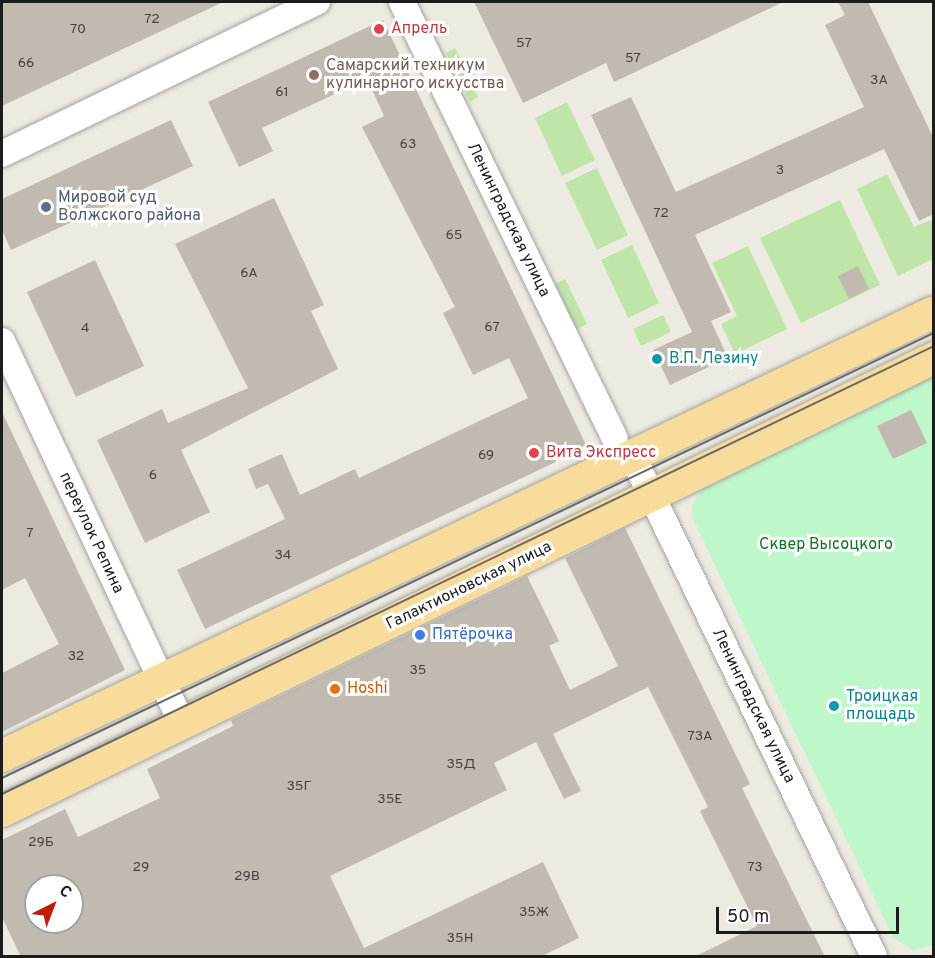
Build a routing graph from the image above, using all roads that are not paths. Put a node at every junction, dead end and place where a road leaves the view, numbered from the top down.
1 (317, 2) edge
2 (402, 2) edge
3 (2, 154) edge
4 (933, 312) edge
5 (2, 340) edge
6 (933, 358) edge
7 (623, 447) junction
8 (653, 497) junction
9 (160, 680) junction
10 (182, 724) junction
11 (2, 756) edge
12 (2, 811) edge
13 (874, 957) edge

1 - 3 street
2 - 7 street, Ленинградская улица
4 - 7 main road
5 - 9 street, переулок Репина
6 - 8 main road, Галактионовская улица
7 - 8 street, Ленинградская улица
7 - 9 main road
8 - 10 main road, Галактионовская улица
8 - 13 street, Ленинградская улица
9 - 10 street, переулок Репина
9 - 11 main road
10 - 12 main road, Галактионовская улица

